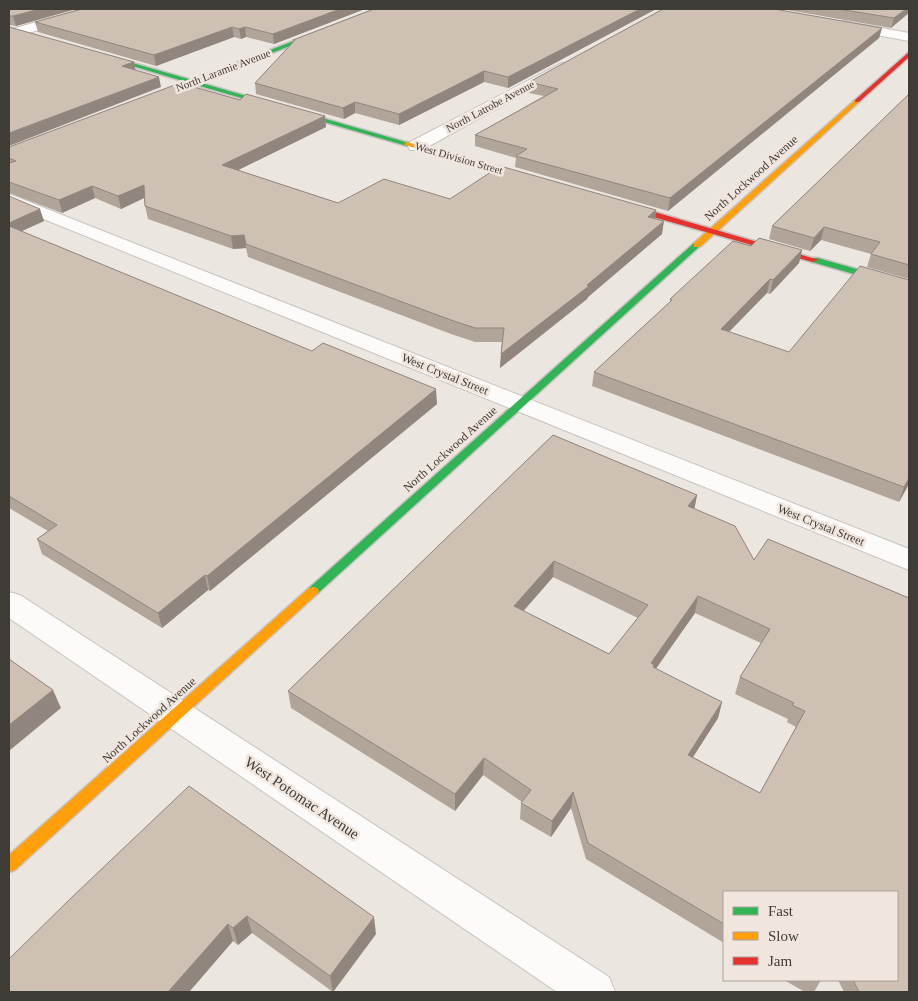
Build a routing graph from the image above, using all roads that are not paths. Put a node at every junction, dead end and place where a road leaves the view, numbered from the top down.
1 (94, 9) edge
2 (381, 9) edge
3 (830, 22) edge
4 (13, 31) edge
5 (36, 37) edge
6 (909, 37) edge
7 (92, 53) edge
8 (909, 54) edge
9 (573, 61) edge
10 (192, 82) junction
11 (172, 90) edge
12 (416, 146) junction
13 (546, 183) edge
14 (9, 199) edge
15 (610, 202) edge
16 (712, 231) junction
17 (909, 287) edge
18 (520, 404) junction
19 (909, 560) edge
20 (9, 603) edge
21 (176, 714) junction
22 (9, 865) edge
23 (594, 992) edge

1 - 4 street
2 - 10 street, North Laramie Avenue
3 - 6 street
4 - 5 street
7 - 10 street, West Division Street
8 - 16 street, North Lockwood Avenue
9 - 12 street, North Latrobe Avenue
10 - 11 street, North Laramie Avenue
10 - 12 street, West Division Street
12 - 13 street, West Division Street
14 - 18 street, West Crystal Street
15 - 16 street
16 - 17 street
16 - 18 street, North Lockwood Avenue
18 - 19 street, West Crystal Street
18 - 21 street, North Lockwood Avenue
20 - 21 street, West Potomac Avenue
21 - 22 street, North Lockwood Avenue
21 - 23 street, West Potomac Avenue

